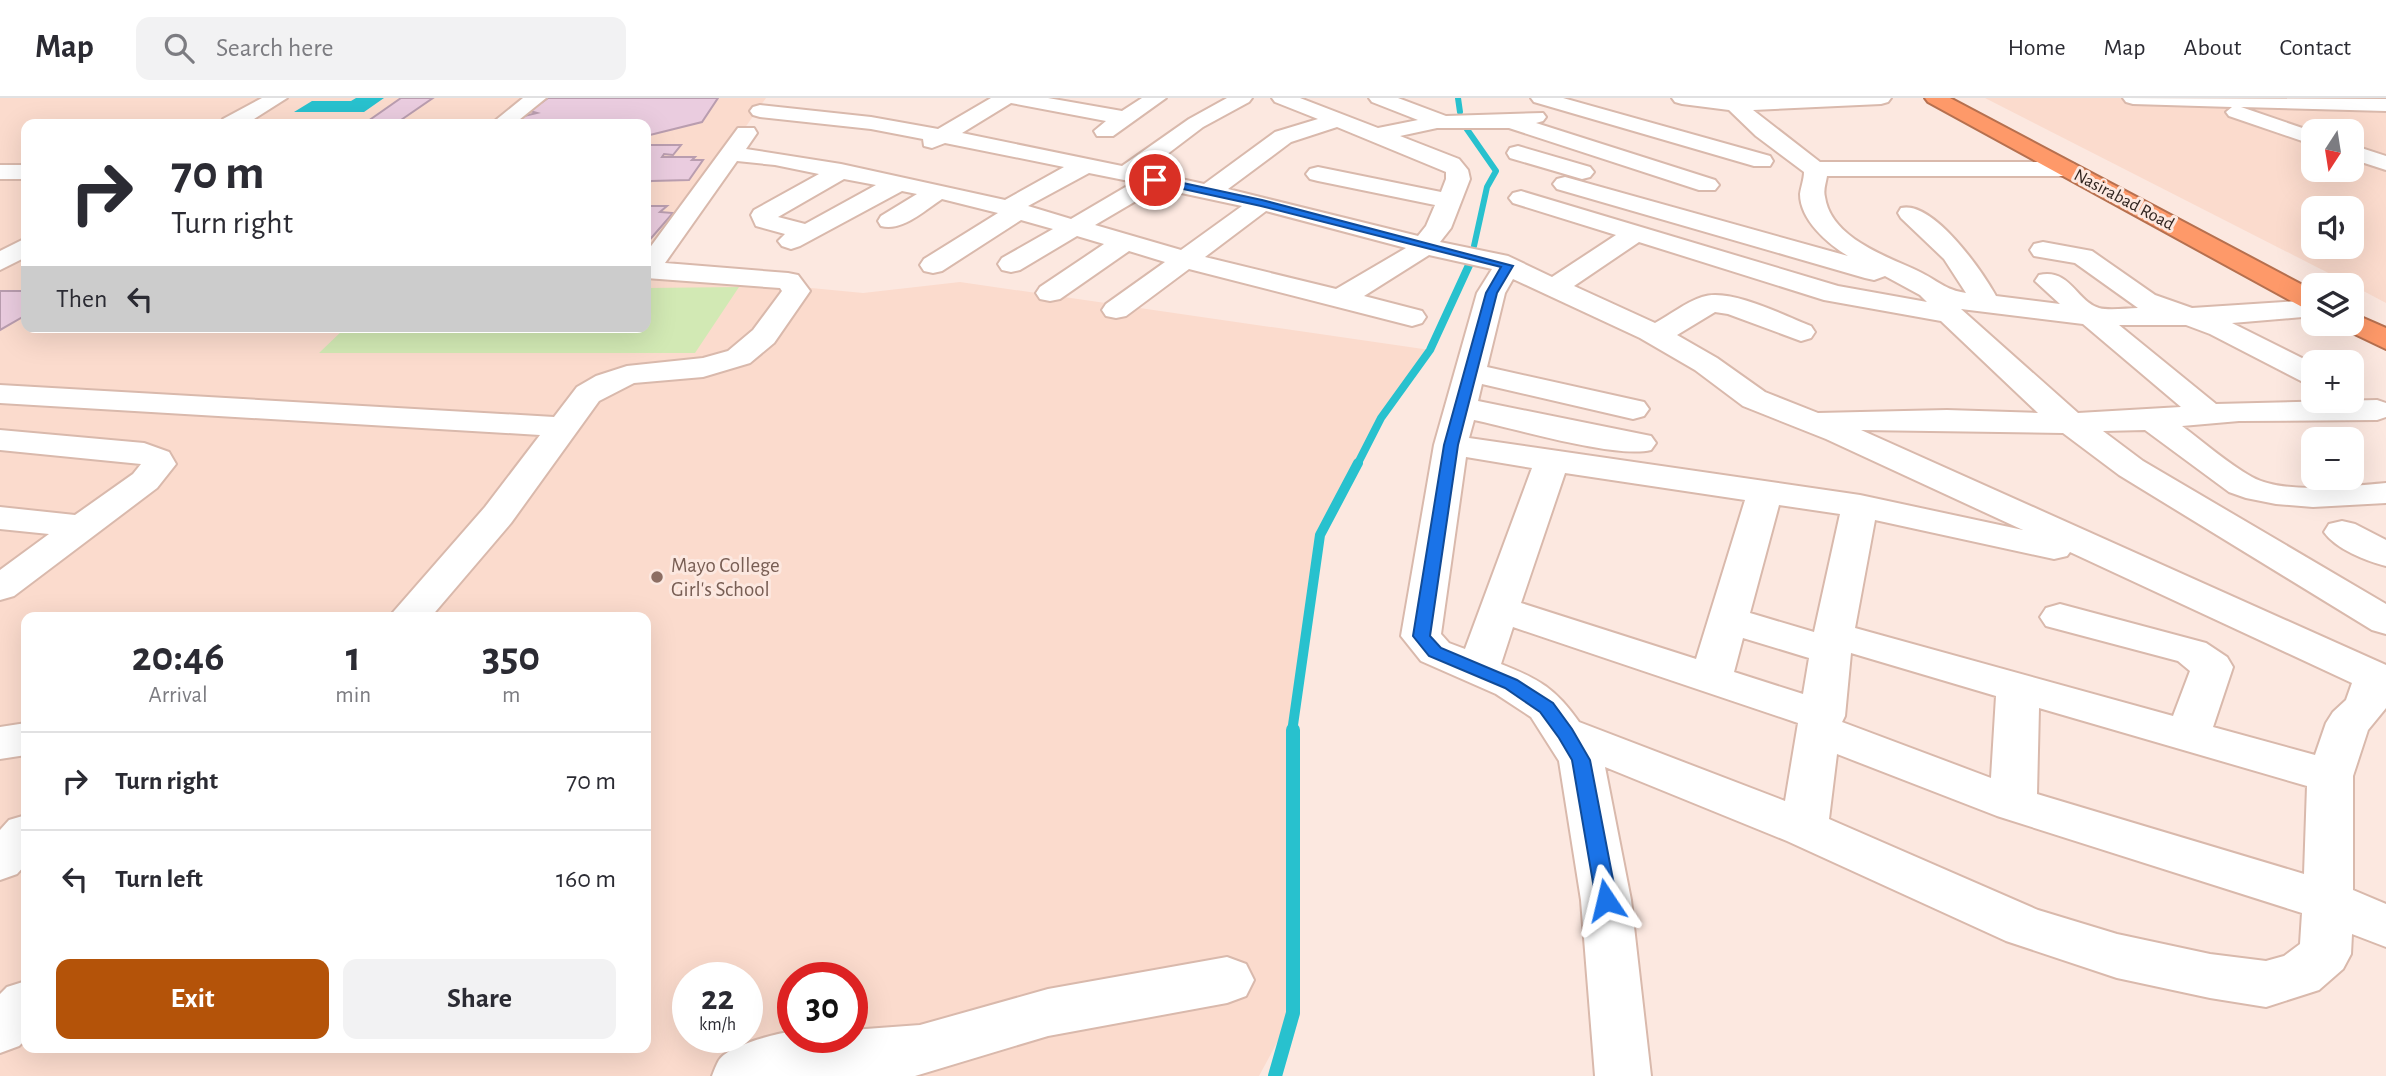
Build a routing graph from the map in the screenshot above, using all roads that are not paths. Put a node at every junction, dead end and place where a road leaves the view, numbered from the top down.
1 (277, 98) edge
2 (536, 98) edge
3 (822, 98) edge
4 (1006, 98) edge
5 (1014, 98) edge
6 (1156, 98) edge
7 (1242, 98) edge
8 (1282, 98) edge
9 (1379, 98) edge
10 (1437, 98) edge
11 (1541, 98) edge
12 (1682, 98) edge
13 (1881, 98) edge
14 (1935, 98) edge
15 (1949, 98) edge
16 (2133, 98) edge
17 (2204, 100) junction
18 (765, 105) edge
19 (1735, 105) junction
20 (2386, 105) edge
21 (1576, 108) junction
22 (798, 115) junction
23 (1125, 118) junction
24 (240, 119) edge
25 (508, 119) edge
26 (841, 119) junction
27 (1338, 120) junction
28 (1449, 121) junction
29 (1511, 122) junction
30 (895, 127) junction
31 (1764, 131) junction
32 (2301, 134) edge
33 (1376, 135) junction
34 (942, 136) junction
35 (917, 149) dead end
36 (1727, 150) junction
37 (732, 154) junction
38 (2364, 156) edge
39 (775, 158) junction
40 (845, 158) junction
41 (1062, 160) junction
42 (1762, 161) dead end
43 (2386, 163) edge
44 (1086, 165) junction
45 (1815, 169) junction
46 (2066, 169) junction
47 (0, 172) edge
48 (21, 172) edge
49 (896, 173) junction
50 (1127, 173) junction
51 (1318, 174) dead end
52 (1155, 180) junction
53 (938, 191) junction
54 (1208, 191) junction
55 (1449, 201) junction
56 (695, 203) junction
57 (1262, 203) junction
58 (1699, 204) junction
59 (1013, 210) junction
60 (1910, 213) dead end
61 (890, 221) dead end
62 (1073, 227) junction
63 (1635, 234) junction
64 (1125, 242) junction
65 (1424, 245) junction
66 (21, 249) edge
67 (2043, 250) dead end
68 (1183, 259) junction
69 (0, 262) edge
70 (651, 264) edge
71 (1012, 264) dead end
72 (1503, 264) junction
73 (933, 265) dead end
74 (651, 270) edge
75 (0, 275) edge
76 (21, 275) edge
77 (2301, 280) edge
78 (2049, 281) dead end
79 (1555, 287) junction
80 (1050, 293) dead end
81 (2301, 295) edge
82 (1936, 298) junction
83 (1338, 300) junction
84 (1986, 304) junction
85 (2301, 309) edge
86 (1115, 310) dead end
87 (2364, 313) edge
88 (2091, 316) junction
89 (1412, 317) dead end
90 (2193, 317) junction
91 (2386, 324) edge
92 (2364, 328) edge
93 (1801, 332) dead end
94 (1656, 335) junction
95 (2386, 340) edge
96 (2301, 369) edge
97 (1469, 372) junction
98 (0, 394) edge
99 (1633, 409) dead end
100 (2377, 410) edge
101 (2207, 412) junction
102 (2151, 419) junction
103 (1811, 421) junction
104 (2070, 423) junction
105 (562, 426) junction
106 (1456, 426) junction
107 (0, 440) edge
108 (1639, 443) dead end
109 (1552, 460) junction
110 (2386, 492) edge
111 (1765, 493) junction
112 (1860, 506) junction
113 (0, 518) edge
114 (84, 527) junction
115 (2342, 532) dead end
116 (2386, 555) edge
117 (2132, 565) junction
118 (0, 588) edge
119 (1500, 609) junction
120 (413, 612) edge
121 (2060, 617) dead end
122 (1728, 620) junction
123 (2386, 621) edge
124 (1832, 643) junction
125 (1479, 668) junction
126 (1711, 680) junction
127 (2380, 680) edge
128 (2018, 686) junction
129 (1820, 723) junction
130 (1566, 734) junction
131 (2188, 735) junction
132 (21, 740) edge
133 (0, 743) edge
134 (2330, 776) junction
135 (2013, 804) junction
136 (1804, 828) junction
137 (21, 838) edge
138 (0, 861) edge
139 (2328, 901) junction
140 (2386, 926) edge
141 (1227, 980) dead end
142 (21, 1009) edge
143 (0, 1029) edge
144 (740, 1076) edge
145 (1623, 1076) edge

1 - 24 street
2 - 25 street
3 - 22 street
4 - 34 street
5 - 23 street
6 - 23 street
7 - 50 street
8 - 27 street
9 - 28 street
10 - 28 street
11 - 21 street
12 - 19 street
13 - 19 street
14 - 46 highway, Nasirabad Road
15 - 77 highway, Nasirabad Road
16 - 17 street
17 - 20 street
17 - 32 street
18 - 22 street
18 - 37 street
19 - 31 street
21 - 29 street
21 - 36 street
22 - 26 street
23 - 41 street
26 - 30 street
26 - 39 street
27 - 33 street
27 - 54 street
28 - 29 street
28 - 33 street
29 - 58 street
30 - 34 street
30 - 40 street
31 - 36 street
31 - 45 street
33 - 55 street
34 - 35 street
34 - 41 street
36 - 42 street
36 - 58 street
37 - 39 street
37 - 56 street
38 - 43 street
39 - 40 street
39 - 56 street
40 - 49 street
40 - 49 street
41 - 44 street
44 - 50 street
44 - 59 street
45 - 46 street
45 - 82 street
46 - 81 highway, Nasirabad Road
47 - 48 street
49 - 53 street
50 - 52 street
51 - 55 street
52 - 54 street
52 - 62 street
53 - 59 street
53 - 61 street
54 - 57 street
55 - 65 street
56 - 70 street
57 - 65 street
57 - 68 street
58 - 63 street
58 - 82 street
59 - 62 street
59 - 73 street
60 - 84 street
62 - 64 street
62 - 71 street
63 - 79 street
63 - 82 street
64 - 68 street
64 - 80 street
65 - 72 street
65 - 83 street
66 - 69 street
67 - 90 street
68 - 83 street
68 - 86 street
72 - 79 street
72 - 97 street
74 - 105 street
75 - 76 street
78 - 88 street
79 - 94 street
82 - 84 street
82 - 104 street
83 - 89 street
84 - 88 street
85 - 90 street
87 - 91 highway
88 - 90 street
88 - 101 street
90 - 96 street
92 - 95 highway
93 - 94 street
94 - 103 street
97 - 99 street
97 - 106 street
98 - 105 street
100 - 101 street
101 - 102 street
102 - 104 street
102 - 110 street
103 - 104 street
103 - 117 street
104 - 123 street
105 - 120 street
106 - 108 street
106 - 109 street
106 - 125 street
107 - 114 street
109 - 111 street
109 - 119 street
111 - 112 street
111 - 122 street
112 - 117 street
112 - 124 street
113 - 114 street
114 - 118 street
115 - 116 street
117 - 127 street
119 - 125 street
119 - 126 street
121 - 131 street
122 - 124 street
122 - 126 street
124 - 128 street
124 - 129 street
125 - 130 street
126 - 129 street
127 - 134 street
128 - 131 street
128 - 135 street
129 - 135 street
129 - 136 street
130 - 136 street
130 - 145 street
131 - 134 street
132 - 133 street
134 - 139 street
135 - 139 street
136 - 139 street
137 - 138 street
139 - 140 street
141 - 144 street
142 - 143 street

